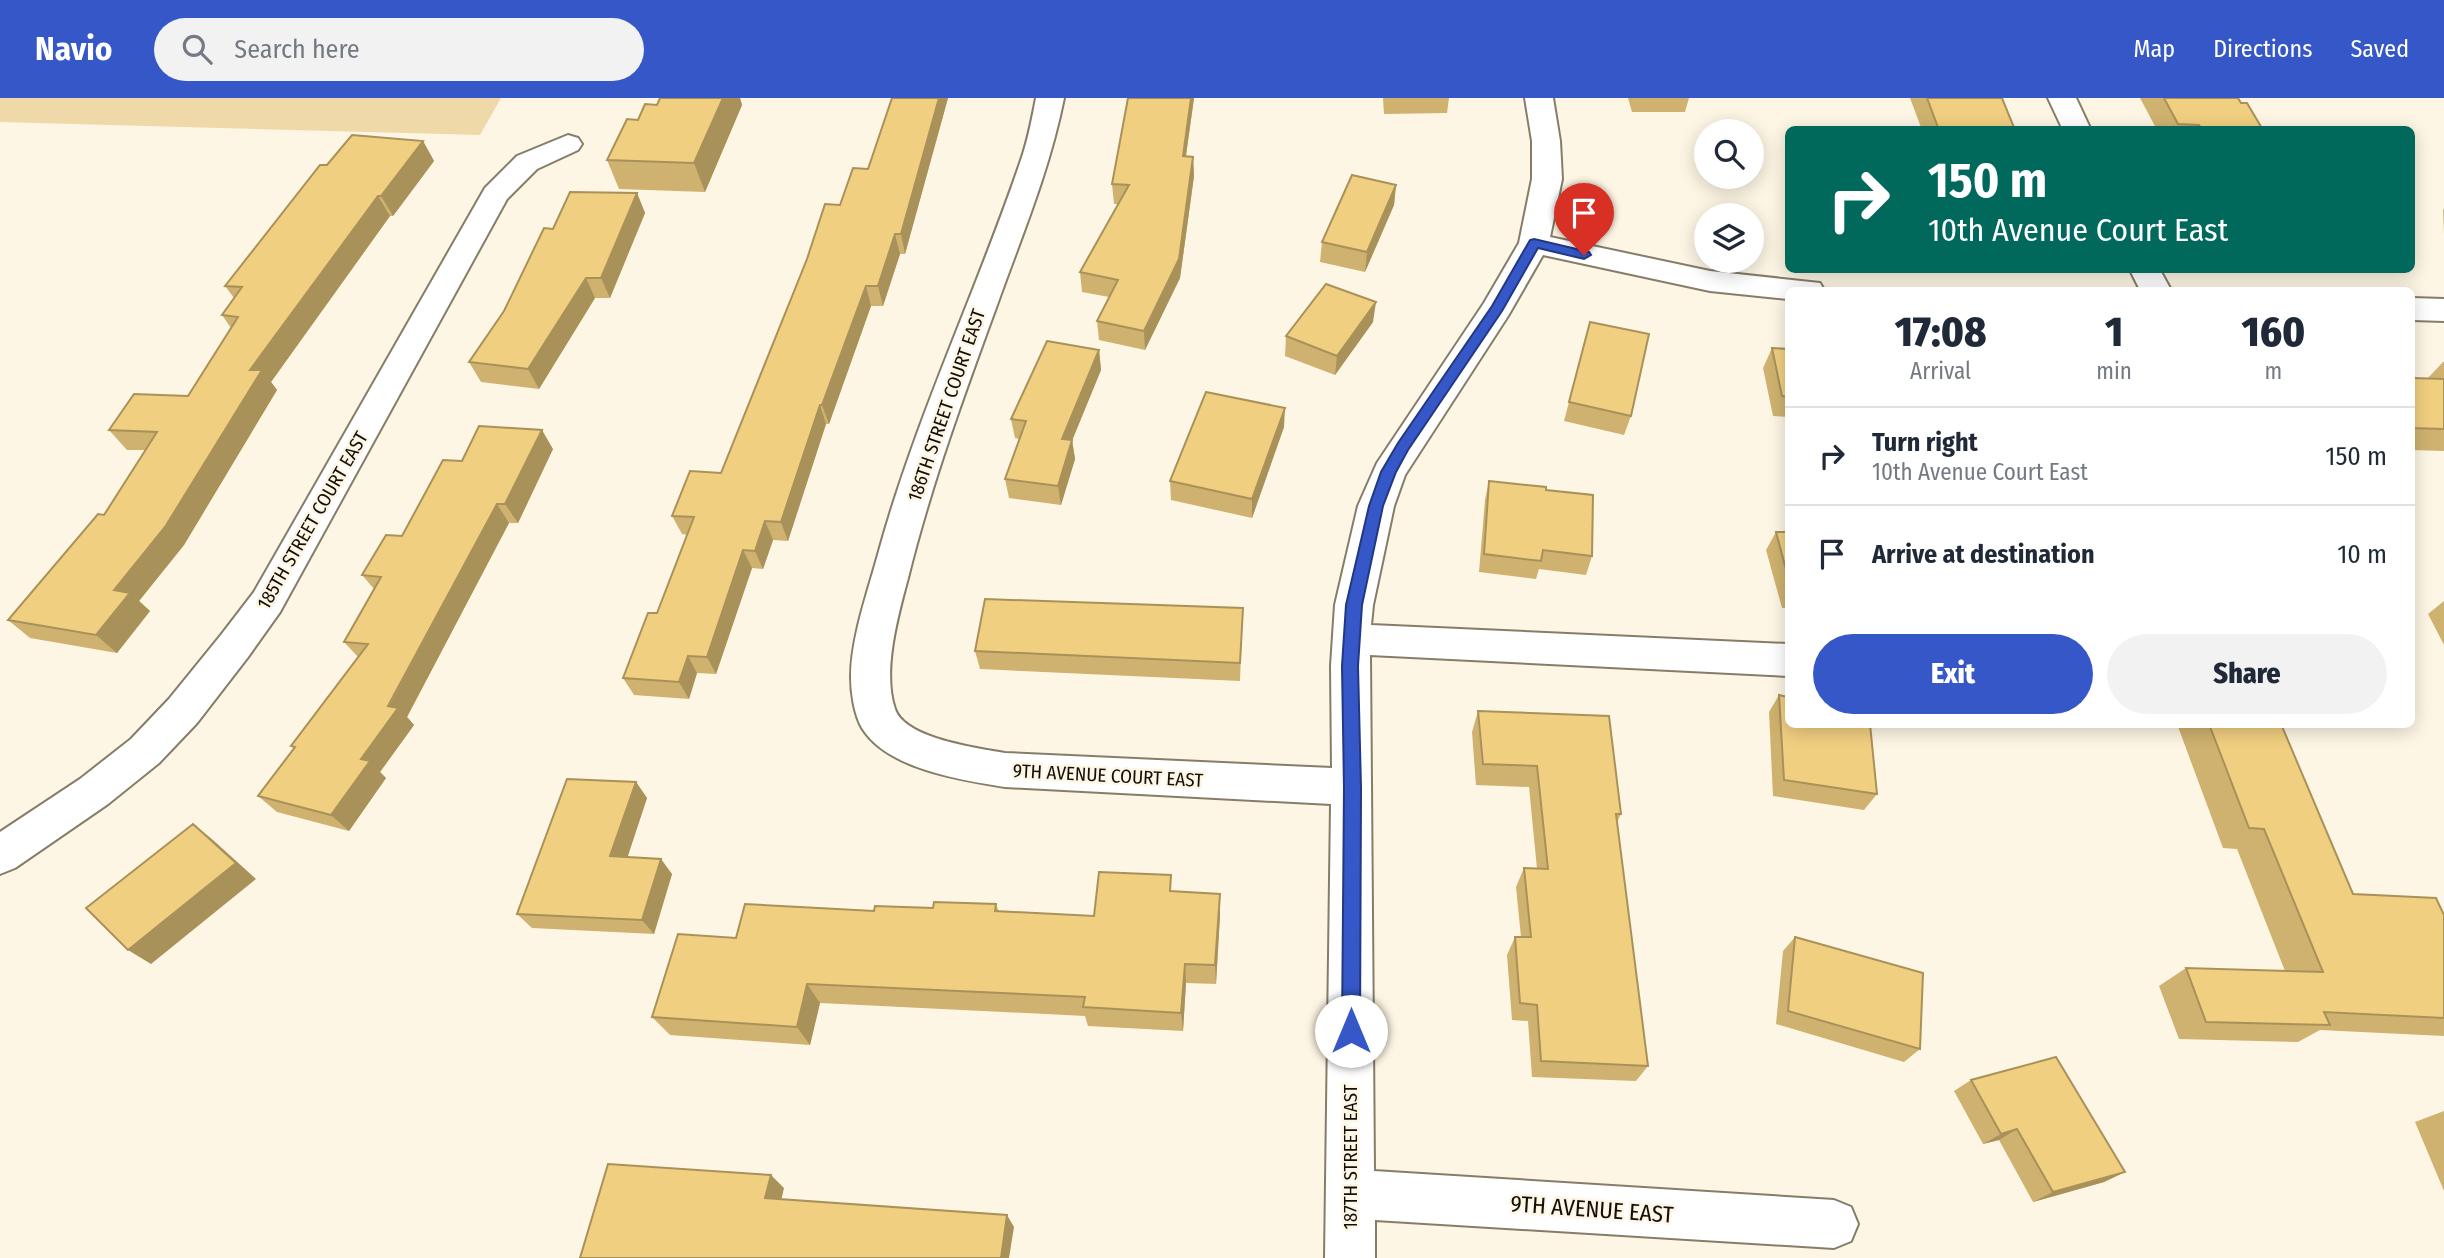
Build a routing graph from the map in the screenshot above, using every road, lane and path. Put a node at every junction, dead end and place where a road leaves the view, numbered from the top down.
1 (1050, 98) edge
2 (1539, 98) edge
3 (2062, 98) edge
4 (2075, 126) edge
5 (568, 144) dead end
6 (1534, 243) junction
7 (1785, 288) edge
8 (2415, 309) edge
9 (2444, 310) edge
10 (1352, 639) junction
11 (1785, 660) edge
12 (876, 717) joint
13 (1352, 788) junction
14 (0, 855) edge
15 (1350, 1194) junction
16 (1834, 1224) dead end
17 (1350, 1258) edge

1 - 12 street, 186TH STREET COURT EAST
2 - 6 street, 187TH STREET EAST
3 - 4 street
5 - 14 street, 185TH STREET COURT EAST
6 - 7 street
6 - 10 street, 187TH STREET EAST
8 - 9 street
10 - 11 street
10 - 13 street, 187TH STREET EAST
12 - 13 street, 9TH AVENUE COURT EAST
13 - 15 street, 187TH STREET EAST
15 - 16 street, 9TH AVENUE EAST
15 - 17 street, 187TH STREET EAST

